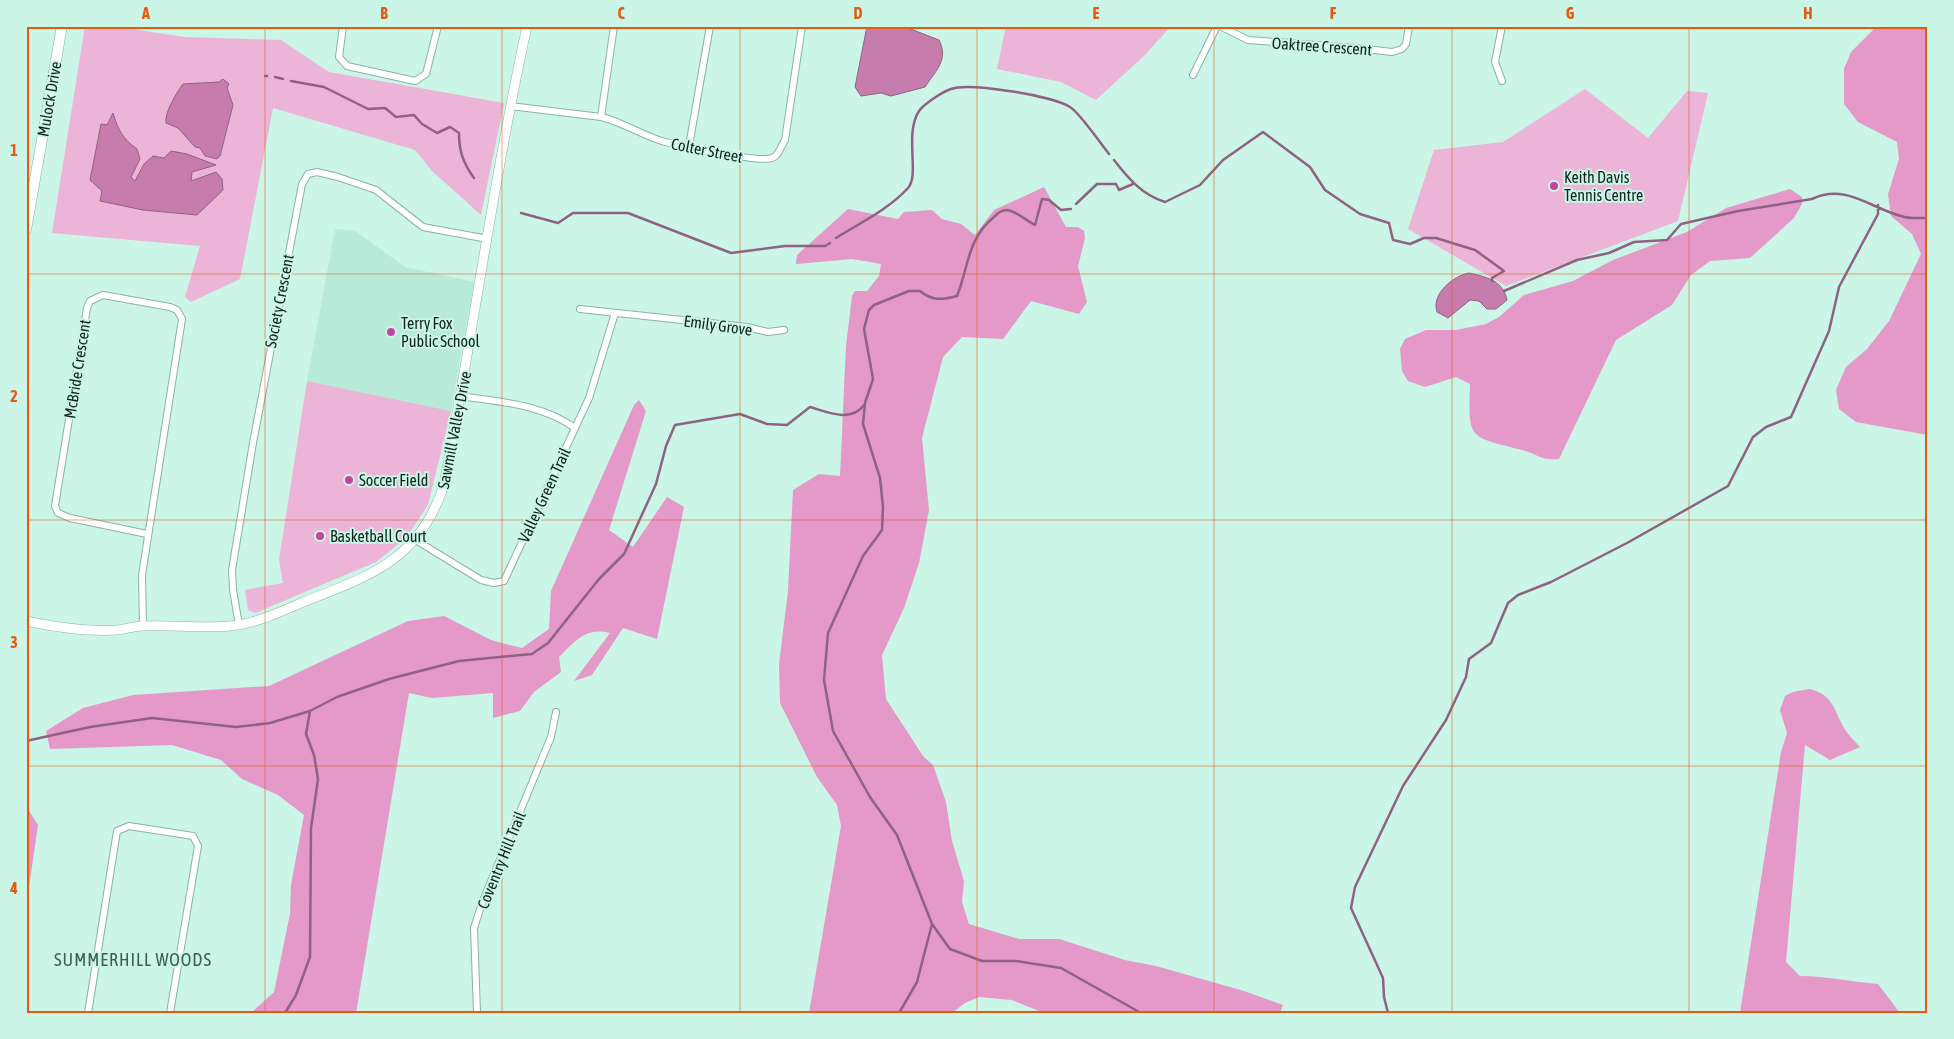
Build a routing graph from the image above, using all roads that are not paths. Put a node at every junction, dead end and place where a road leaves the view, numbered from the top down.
1 (62, 26) edge
2 (343, 26) edge
3 (438, 26) edge
4 (527, 26) edge
5 (614, 26) edge
6 (710, 26) edge
7 (802, 26) edge
8 (1218, 26) edge
9 (1409, 26) edge
10 (1502, 26) edge
11 (1193, 75) dead end
12 (1502, 81) dead end
13 (510, 106) junction
14 (600, 117) junction
15 (689, 146) junction
16 (26, 230) edge
17 (488, 239) junction
18 (580, 309) dead end
19 (615, 313) junction
20 (784, 330) dead end
21 (461, 396) junction
22 (575, 428) junction
23 (147, 534) junction
24 (414, 539) junction
25 (26, 621) edge
26 (239, 625) junction
27 (143, 626) junction
28 (556, 712) dead end
29 (88, 1013) edge
30 (170, 1013) edge
31 (477, 1013) edge

1 - 16 main road, Mulock Drive
2 - 3 street
4 - 13 street, Sawmill Valley Drive
5 - 14 street
6 - 15 street
7 - 15 street, Colter Street
8 - 9 street, Oaktree Crescent
8 - 11 street
10 - 12 street
13 - 14 street, Colter Street
13 - 17 street, Sawmill Valley Drive
14 - 15 street, Colter Street
17 - 21 street, Sawmill Valley Drive
17 - 26 street, Society Crescent
18 - 19 street
19 - 20 street, Emily Grove
19 - 22 street, Valley Green Trail
21 - 22 street
21 - 24 street, Sawmill Valley Drive
22 - 24 street, Valley Green Trail
23 - 23 street, McBride Crescent
23 - 27 street, McBride Crescent
24 - 26 street, Sawmill Valley Drive
25 - 27 street, Sawmill Valley Drive
26 - 27 street, Sawmill Valley Drive
28 - 31 street, Coventry Hill Trail
29 - 30 street

